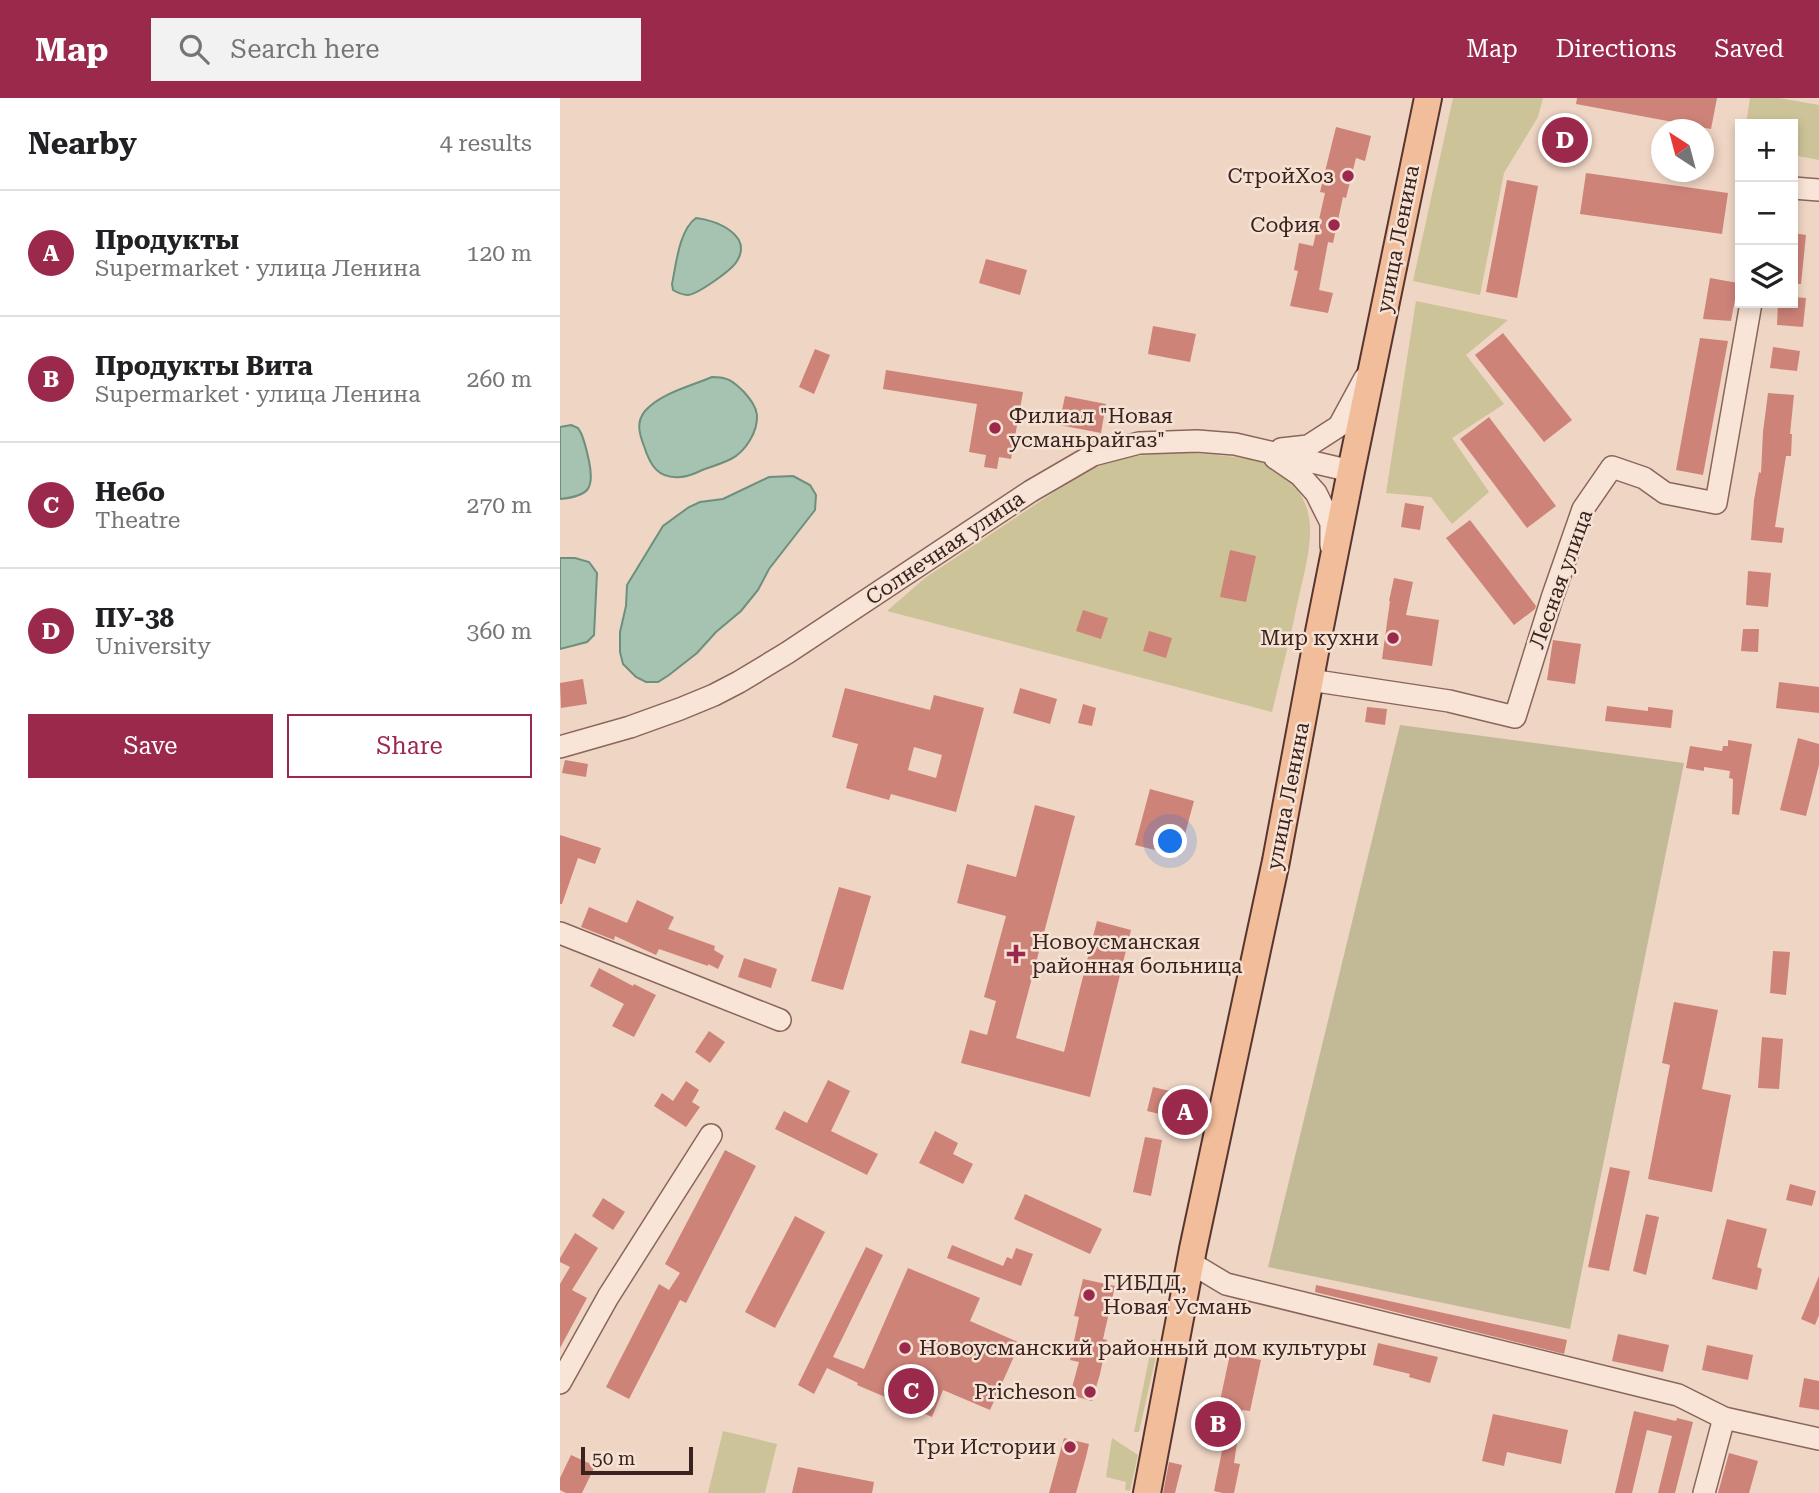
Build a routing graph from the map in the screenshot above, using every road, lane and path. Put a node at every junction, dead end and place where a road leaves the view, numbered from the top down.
1 (1428, 98) edge
2 (1798, 188) edge
3 (1819, 190) edge
4 (1750, 308) edge
5 (1372, 364) junction
6 (1265, 450) junction
7 (1351, 471) junction
8 (1330, 574) junction
9 (1310, 680) junction
10 (560, 747) edge
11 (560, 933) edge
12 (780, 1020) dead end
13 (711, 1135) dead end
14 (1191, 1263) junction
15 (560, 1383) edge
16 (1724, 1418) junction
17 (1819, 1439) edge
18 (1147, 1493) edge
19 (1704, 1493) edge

1 - 5 main road, улица Ленина
2 - 3 street
4 - 9 street, Лесная улица
5 - 6 street
5 - 7 main road, улица Ленина
6 - 7 street, Солнечная улица
6 - 8 street
6 - 10 street, Солнечная улица
7 - 8 main road, улица Ленина
8 - 9 main road, улица Ленина
9 - 14 main road, улица Ленина
11 - 12 street
13 - 15 street
14 - 16 street
14 - 18 main road, улица Ленина
16 - 17 street
16 - 19 street

